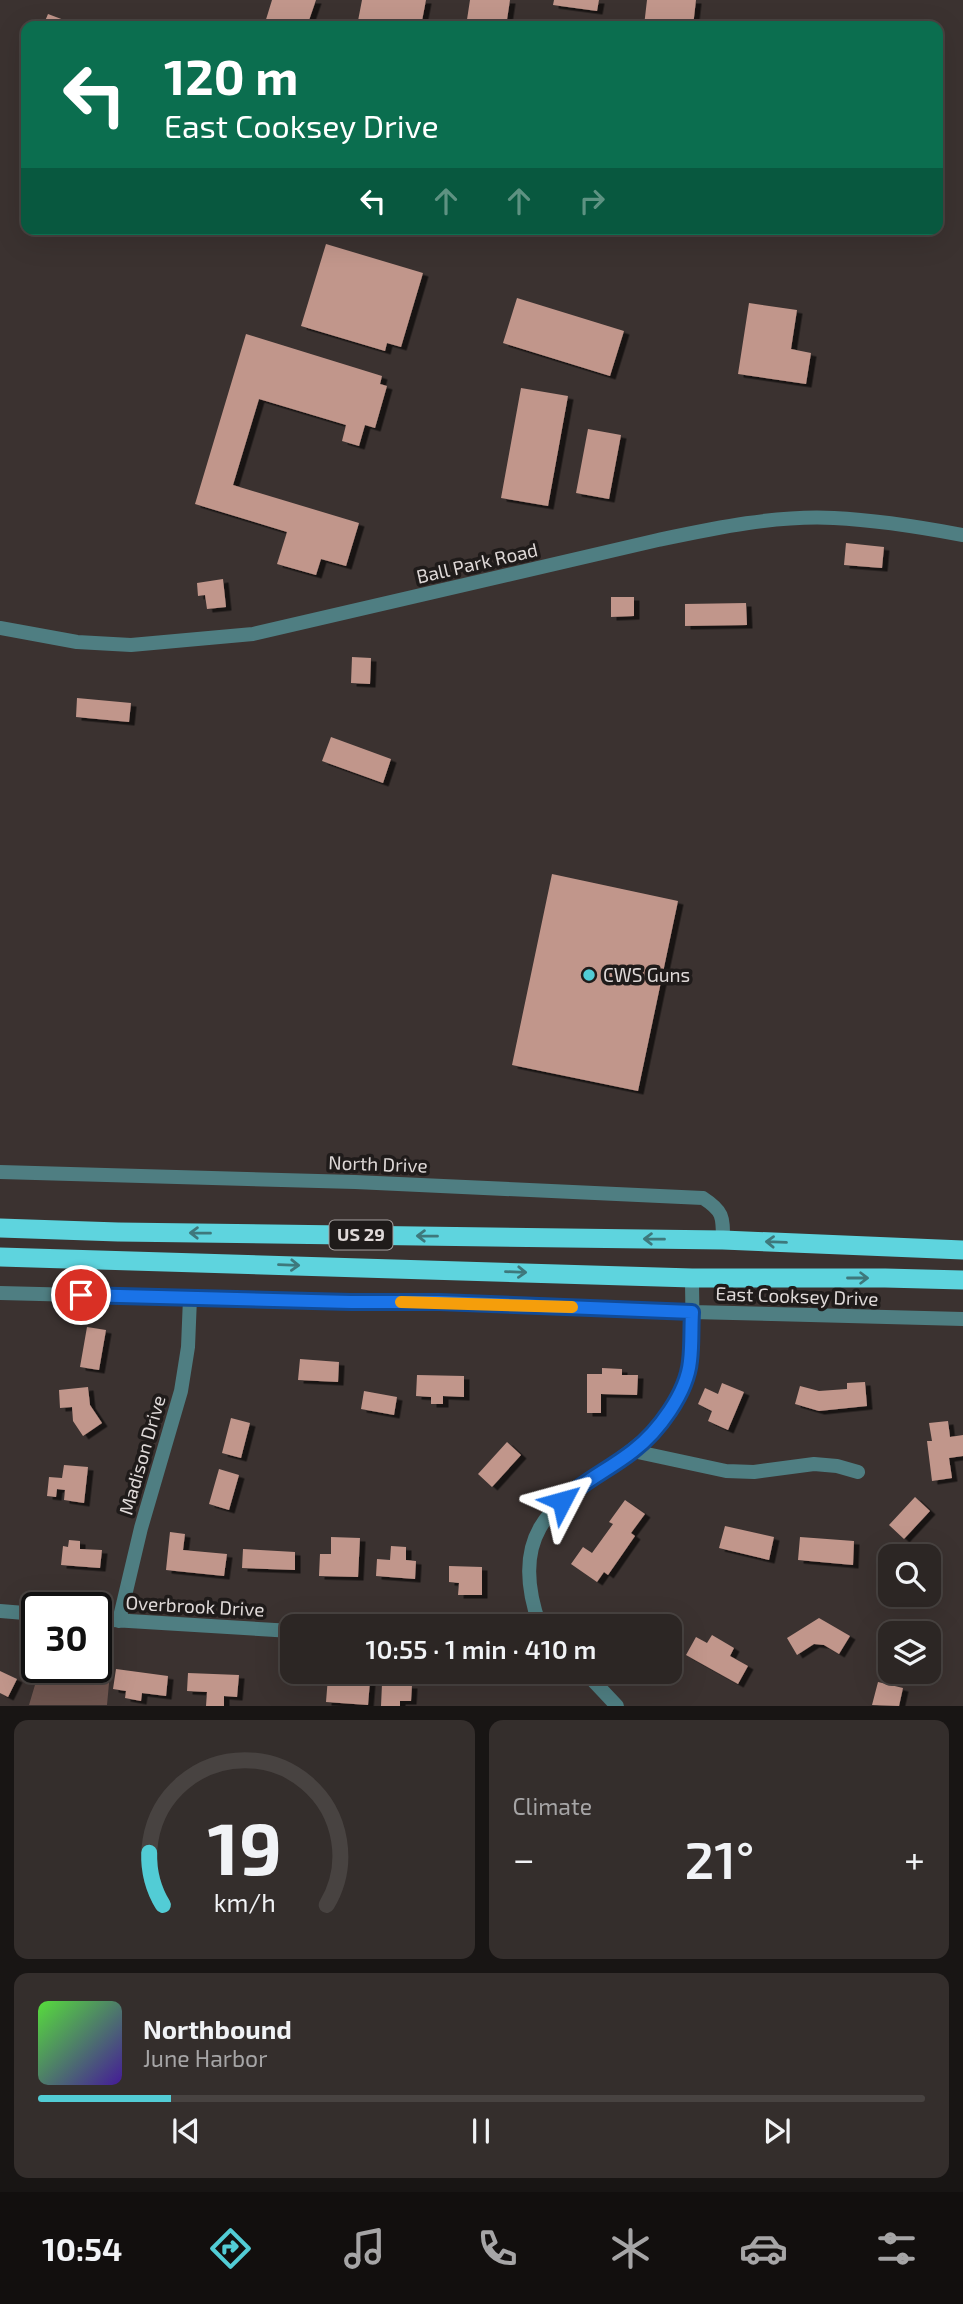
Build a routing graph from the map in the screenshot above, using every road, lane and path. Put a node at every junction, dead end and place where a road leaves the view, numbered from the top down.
1 (963, 535) edge
2 (0, 628) edge
3 (0, 1172) edge
4 (0, 1228) edge
5 (723, 1240) junction
6 (963, 1250) edge
7 (0, 1257) edge
8 (692, 1278) junction
9 (963, 1280) edge
10 (0, 1293) edge
11 (190, 1297) junction
12 (692, 1312) junction
13 (963, 1320) edge
14 (634, 1451) junction
15 (858, 1472) dead end
16 (0, 1611) edge
17 (21, 1613) edge
18 (537, 1614) edge
19 (112, 1620) edge
20 (119, 1621) junction
21 (280, 1630) edge
22 (596, 1684) edge
23 (617, 1706) edge

1 - 2 street, Ball Park Road
3 - 5 street, North Drive
5 -> 4 highway, US 29
6 -> 5 highway, US 29
7 -> 8 highway, US 29
8 -> 9 highway, US 29
8 - 12 street
10 - 11 street, East Cooksey Drive
11 - 12 street, East Cooksey Drive
11 - 20 street, Madison Drive
12 - 13 street, East Cooksey Drive
12 - 14 street
14 - 15 street
14 - 18 street
16 - 17 street
19 - 20 street, Overbrook Drive
20 - 21 street, Overbrook Drive
22 - 23 street

